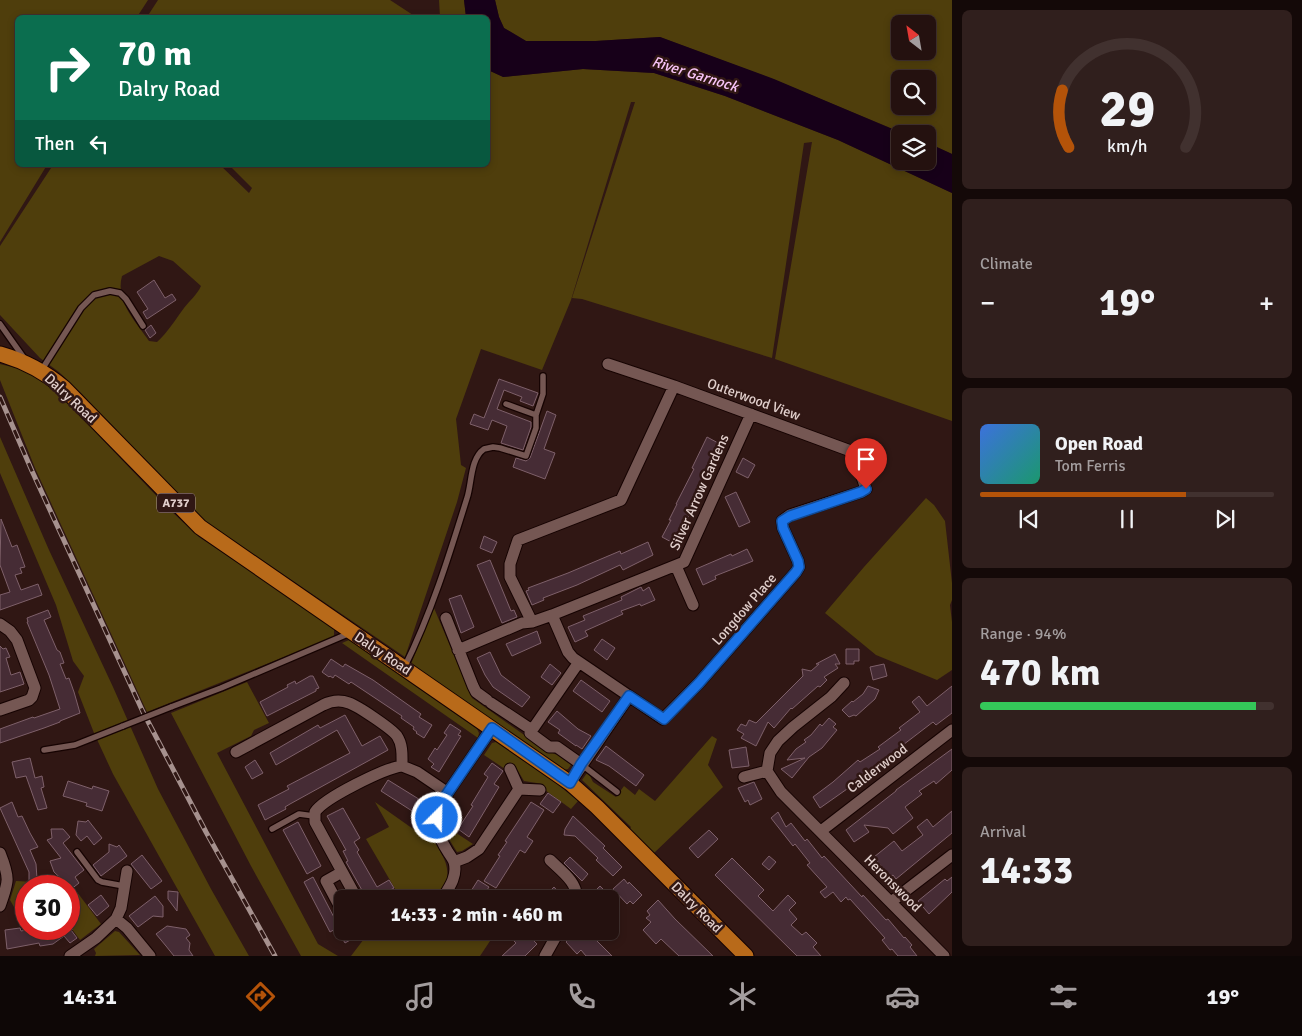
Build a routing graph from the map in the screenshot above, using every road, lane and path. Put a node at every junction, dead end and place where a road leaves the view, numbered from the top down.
1 (0, 324) edge
2 (144, 326) dead end
3 (0, 354) edge
4 (21, 360) junction
5 (608, 364) dead end
6 (41, 371) junction
7 (543, 376) dead end
8 (674, 386) junction
9 (506, 404) dead end
10 (751, 414) junction
11 (536, 415) junction
12 (866, 489) joint
13 (676, 566) junction
14 (692, 605) dead end
15 (552, 615) junction
16 (446, 618) dead end
17 (532, 622) junction
18 (0, 624) edge
19 (352, 632) junction
20 (458, 650) junction
21 (579, 662) junction
22 (404, 668) junction
23 (844, 683) dead end
24 (629, 696) junction
25 (0, 710) edge
26 (492, 728) junction
27 (952, 730) edge
28 (531, 732) junction
29 (44, 750) dead end
30 (236, 752) dead end
31 (581, 764) junction
32 (402, 766) junction
33 (510, 769) dead end
34 (767, 771) junction
35 (744, 777) dead end
36 (570, 783) junction
37 (519, 789) junction
38 (540, 790) dead end
39 (617, 792) dead end
40 (448, 793) junction
41 (314, 816) junction
42 (272, 829) dead end
43 (821, 831) junction
44 (77, 852) dead end
45 (0, 853) edge
46 (952, 855) edge
47 (550, 860) dead end
48 (454, 862) junction
49 (127, 872) dead end
50 (342, 872) junction
51 (124, 886) junction
52 (352, 890) edge
53 (448, 890) edge
54 (576, 890) edge
55 (334, 896) edge
56 (891, 902) junction
57 (0, 906) edge
58 (116, 919) junction
59 (554, 940) edge
60 (70, 956) edge
61 (150, 956) edge
62 (546, 956) edge
63 (746, 956) edge
64 (944, 956) edge

1 - 4 lane
2 - 6 lane
3 - 4 highway, A737
4 - 6 highway, Dalry Road / A737
5 - 8 street, Outerwood View
6 - 19 highway, Dalry Road / A737
7 - 11 lane
8 - 10 street, Outerwood View
8 - 17 street
9 - 11 lane
10 - 12 street, Outerwood View
10 - 13 street, Silver Arrow Gardens
11 - 22 lane
12 - 24 street, Longdow Place
13 - 14 street
13 - 15 street, Silver Arrow Gardens
15 - 17 street, Silver Arrow Gardens
15 - 21 street
16 - 20 street
17 - 20 street, Silver Arrow Gardens
18 - 25 street
19 - 22 highway, Dalry Road / A737
19 - 29 lane, bridge
20 - 28 street
21 - 24 street
21 - 28 street
22 - 26 highway, Dalry Road / A737
23 - 34 street
24 - 31 street
26 - 36 highway, Dalry Road / A737
26 - 40 street
27 - 43 street, Calderwood
28 - 31 street
30 - 32 street
31 - 36 street
31 - 39 lane
32 - 40 street
32 - 41 street
33 - 37 street
34 - 35 street
34 - 43 street, Heronswood
36 - 63 highway, Dalry Road / A737
37 - 38 street
37 - 48 street
40 - 48 street
41 - 42 lane
41 - 50 street
43 - 56 street, Heronswood
44 - 51 lane
45 - 57 street
46 - 56 street
47 - 54 street
48 - 53 street
49 - 51 street
50 - 52 street
50 - 55 street
51 - 58 street
56 - 64 street, Heronswood
58 - 60 street
58 - 61 street
59 - 62 street

